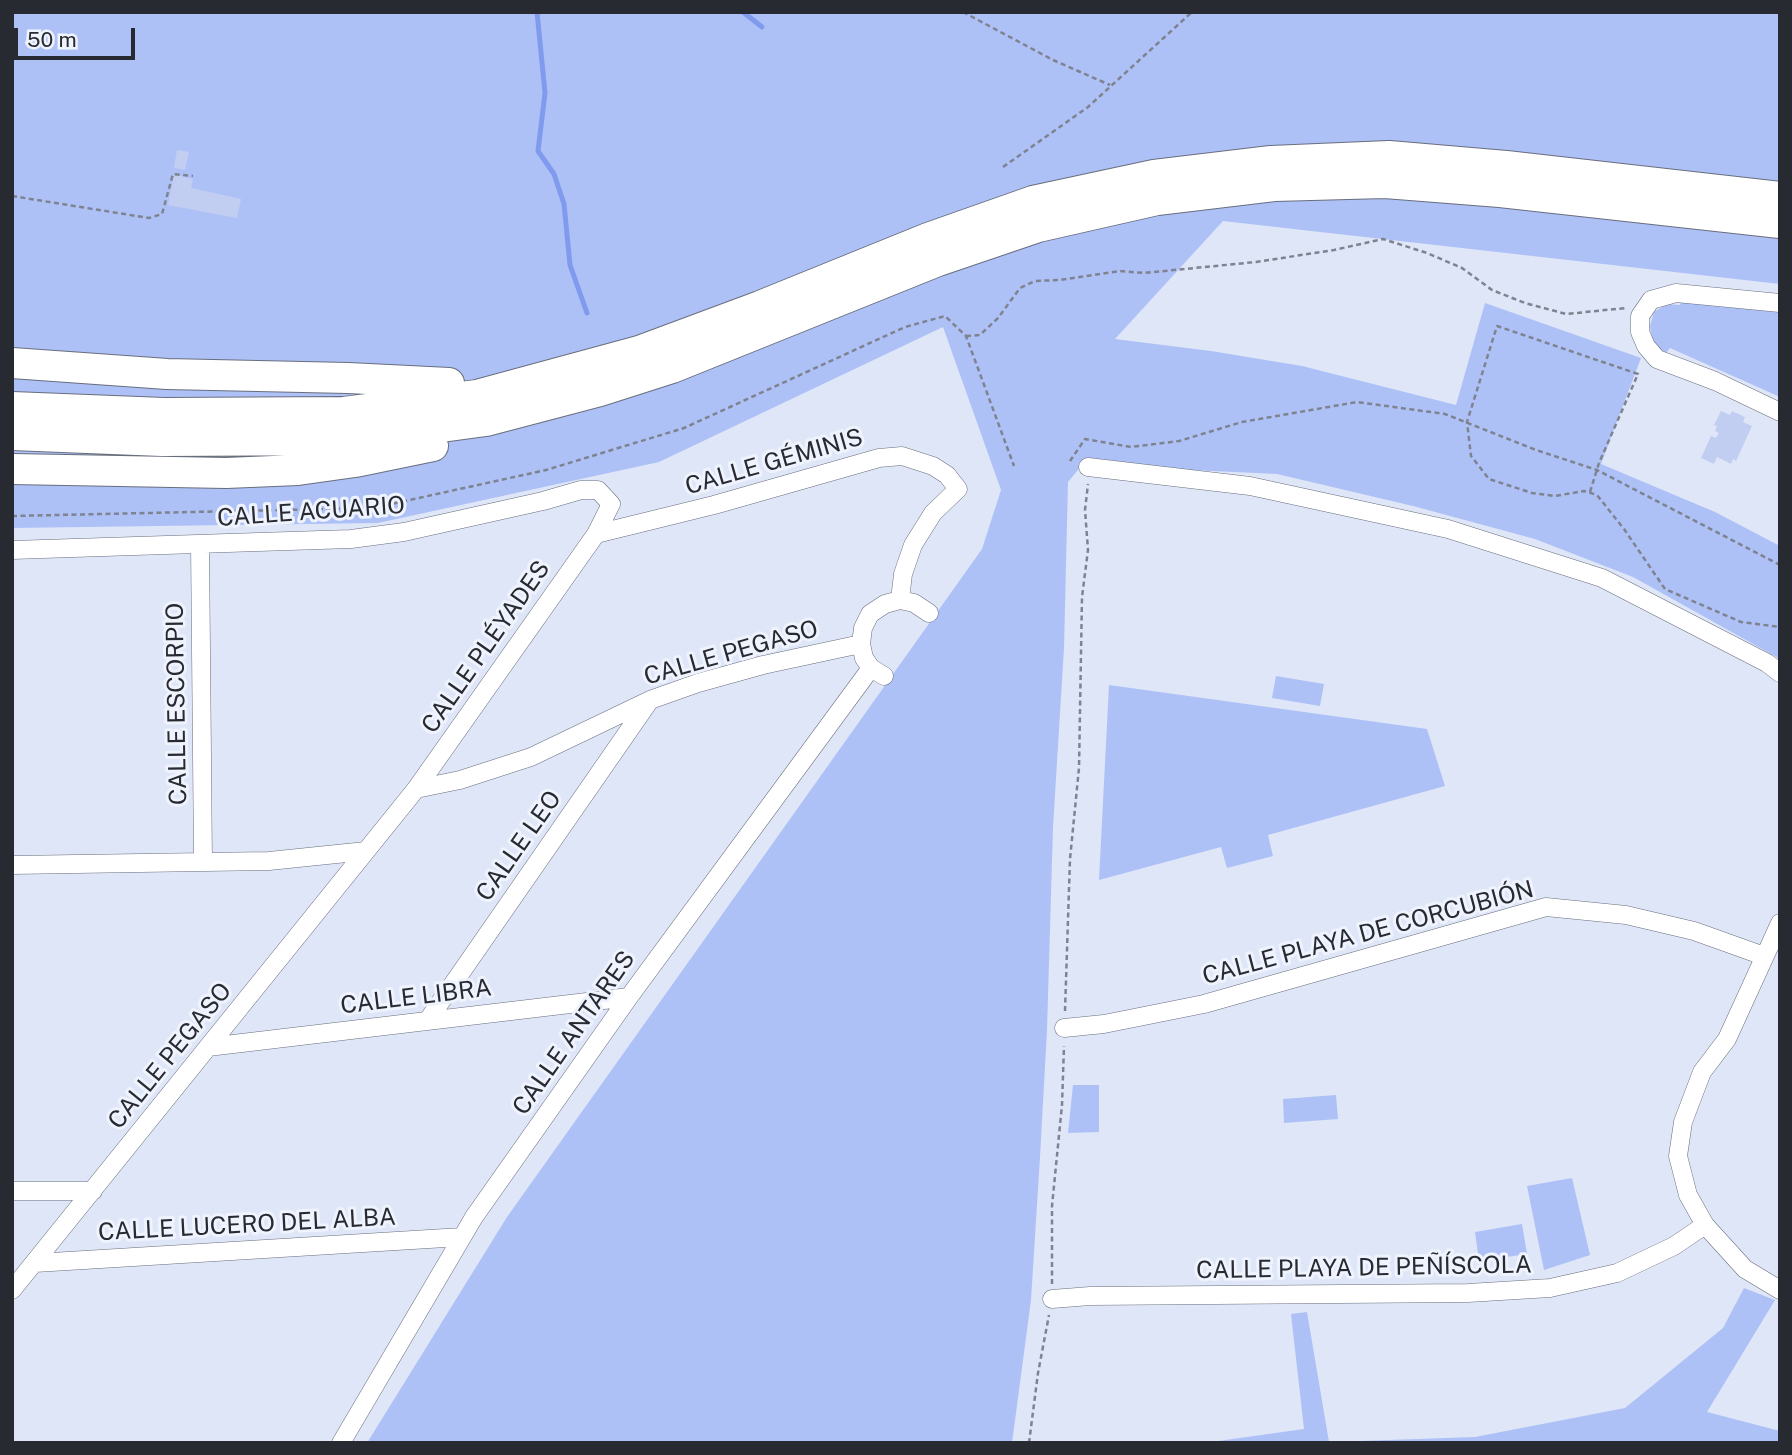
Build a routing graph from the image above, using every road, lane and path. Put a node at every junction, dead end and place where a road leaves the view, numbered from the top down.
1 (962, 12) edge
2 (1192, 12) edge
3 (1112, 86) junction
4 (1003, 167) dead end
5 (193, 176) dead end
6 (12, 196) edge
7 (1780, 197) edge
8 (1780, 223) edge
9 (1780, 303) edge
10 (1647, 306) junction
11 (966, 336) junction
12 (743, 341) junction
13 (639, 351) junction
14 (12, 363) edge
15 (12, 407) edge
16 (1780, 412) edge
17 (1467, 422) junction
18 (12, 435) edge
19 (1070, 461) dead end
20 (1014, 466) dead end
21 (12, 469) edge
22 (1597, 470) junction
23 (1088, 471) joint
24 (1590, 492) junction
25 (12, 516) edge
26 (596, 534) junction
27 (200, 545) junction
28 (12, 551) edge
29 (1780, 565) edge
30 (900, 600) junction
31 (929, 613) dead end
32 (1780, 627) edge
33 (861, 644) junction
34 (1780, 673) edge
35 (650, 699) junction
36 (416, 789) junction
37 (366, 851) junction
38 (203, 862) junction
39 (12, 865) edge
40 (1780, 923) edge
41 (1764, 956) junction
42 (629, 997) junction
43 (428, 1020) junction
44 (1064, 1028) junction
45 (208, 1047) junction
46 (12, 1191) edge
47 (93, 1191) junction
48 (1705, 1226) junction
49 (462, 1237) junction
50 (34, 1263) junction
51 (12, 1290) edge
52 (1780, 1290) edge
53 (1052, 1299) junction
54 (341, 1443) edge
55 (1029, 1443) edge

1 - 3 path
2 - 3 path
3 - 4 path
5 - 6 path
7 - 13 highway
8 - 12 highway
9 - 10 street
10 - 11 path
10 - 16 street
11 - 20 path
11 - 25 path
12 - 18 highway
12 - 21 highway
13 - 14 highway
13 - 15 highway
17 - 19 path
17 - 22 path
17 - 22 path
17 - 24 path
22 - 24 path
22 - 29 path
23 - 34 street
23 - 44 path
24 - 32 path
26 - 27 street, CALLE ACUARIO
26 - 30 street, CALLE GÉMINIS
26 - 36 street, CALLE PLÉYADES
27 - 28 street, CALLE ACUARIO
27 - 38 street, CALLE ESCORPIO
30 - 31 street
30 - 33 street
33 - 35 street, CALLE PEGASO
33 - 42 street, CALLE ANTARES
35 - 36 street, CALLE PEGASO
35 - 43 street, CALLE LEO
36 - 37 street, CALLE PEGASO
37 - 38 street
37 - 45 street, CALLE PEGASO
38 - 39 street
40 - 41 street
41 - 44 street, CALLE PLAYA DE CORCUBIÓN
41 - 48 street
42 - 43 street, CALLE LIBRA
42 - 49 street, CALLE ANTARES
43 - 45 street, CALLE LIBRA
44 - 53 path
45 - 47 street, CALLE PEGASO
46 - 47 street
47 - 50 street, CALLE PEGASO
48 - 52 street
48 - 53 street, CALLE PLAYA DE PEÑÍSCOLA
49 - 50 street, CALLE LUCERO DEL ALBA
49 - 54 street, CALLE ANTARES
50 - 51 street, CALLE PEGASO
53 - 55 path

